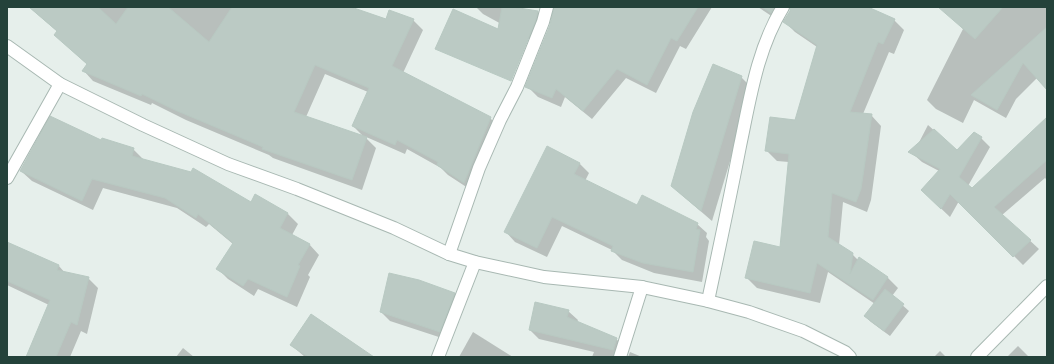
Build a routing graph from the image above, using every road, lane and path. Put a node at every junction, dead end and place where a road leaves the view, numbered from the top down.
1 (547, 7) edge
2 (783, 7) edge
3 (7, 46) edge
4 (60, 84) junction
5 (7, 178) edge
6 (449, 254) junction
7 (475, 262) junction
8 (1047, 286) edge
9 (642, 287) junction
10 (708, 301) junction
11 (438, 357) edge
12 (620, 357) edge
13 (850, 357) edge
14 (977, 357) edge

1 - 6 street
2 - 10 street
3 - 4 street
4 - 5 street
4 - 6 street
6 - 7 street
7 - 9 street
7 - 11 street
8 - 14 street
9 - 10 street
9 - 12 street
10 - 13 street

